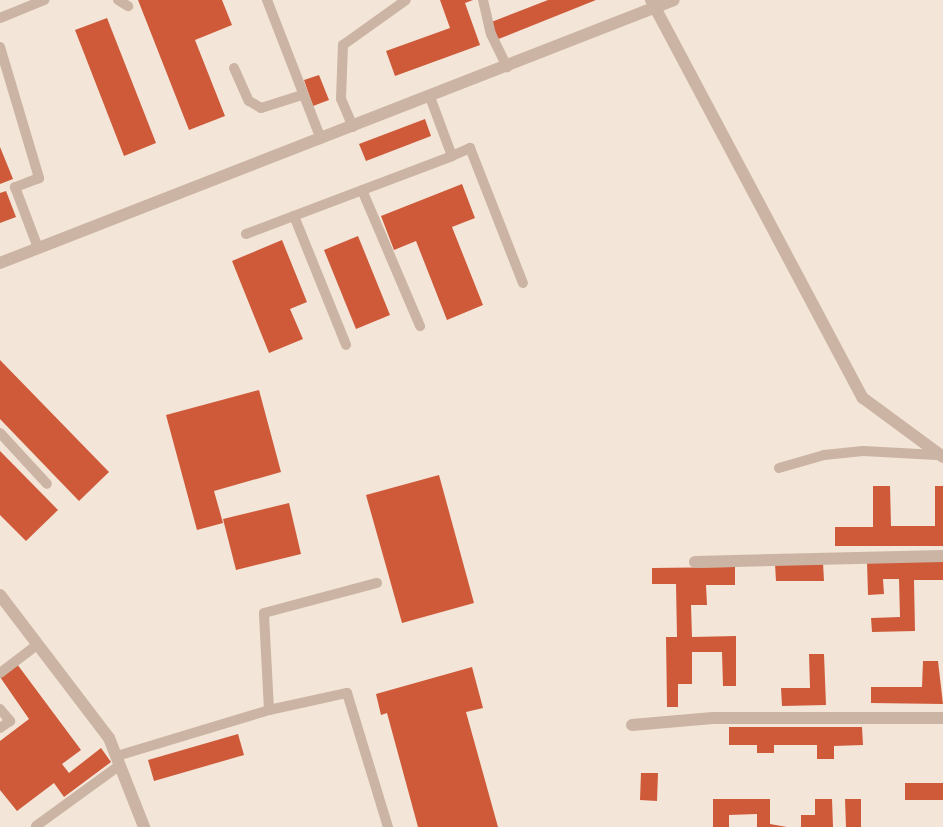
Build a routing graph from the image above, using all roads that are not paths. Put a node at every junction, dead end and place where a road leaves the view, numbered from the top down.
1 (44, 0) edge
2 (118, 0) edge
3 (267, 0) edge
4 (406, 0) edge
5 (483, 0) edge
6 (674, 0) edge
7 (655, 4) edge
8 (128, 6) dead end
9 (0, 18) edge
10 (0, 47) edge
11 (507, 67) junction
12 (234, 68) dead end
13 (302, 96) junction
14 (430, 97) junction
15 (353, 127) junction
16 (321, 139) junction
17 (452, 156) junction
18 (362, 190) junction
19 (294, 216) junction
20 (246, 234) dead end
21 (38, 248) junction
22 (0, 263) edge
23 (522, 283) dead end
24 (420, 326) dead end
25 (346, 345) dead end
26 (0, 433) edge
27 (940, 456) edge
28 (779, 468) dead end
29 (47, 484) dead end
30 (943, 556) edge
31 (695, 562) dead end
32 (377, 583) dead end
33 (0, 595) edge
34 (38, 644) junction
35 (0, 673) edge
36 (0, 709) edge
37 (269, 710) junction
38 (943, 718) edge
39 (632, 724) dead end
40 (0, 728) edge
41 (118, 761) junction
42 (36, 826) edge
43 (144, 827) edge
44 (388, 827) edge

1 - 9 lane
2 - 8 lane
3 - 13 lane
4 - 15 lane
5 - 11 lane
6 - 7 street
7 - 11 street
7 - 27 street
10 - 21 lane
11 - 14 street
12 - 13 lane
13 - 16 lane
14 - 15 street
14 - 17 lane
15 - 16 street
16 - 21 street
17 - 18 lane
17 - 23 lane
18 - 19 lane
18 - 24 lane
19 - 20 lane
19 - 25 lane
21 - 22 street
26 - 29 lane
27 - 28 lane
30 - 31 street
32 - 37 lane
33 - 34 street
34 - 35 lane
34 - 41 street
36 - 40 lane
37 - 41 lane
37 - 44 lane
38 - 39 street
41 - 42 lane
41 - 43 street

